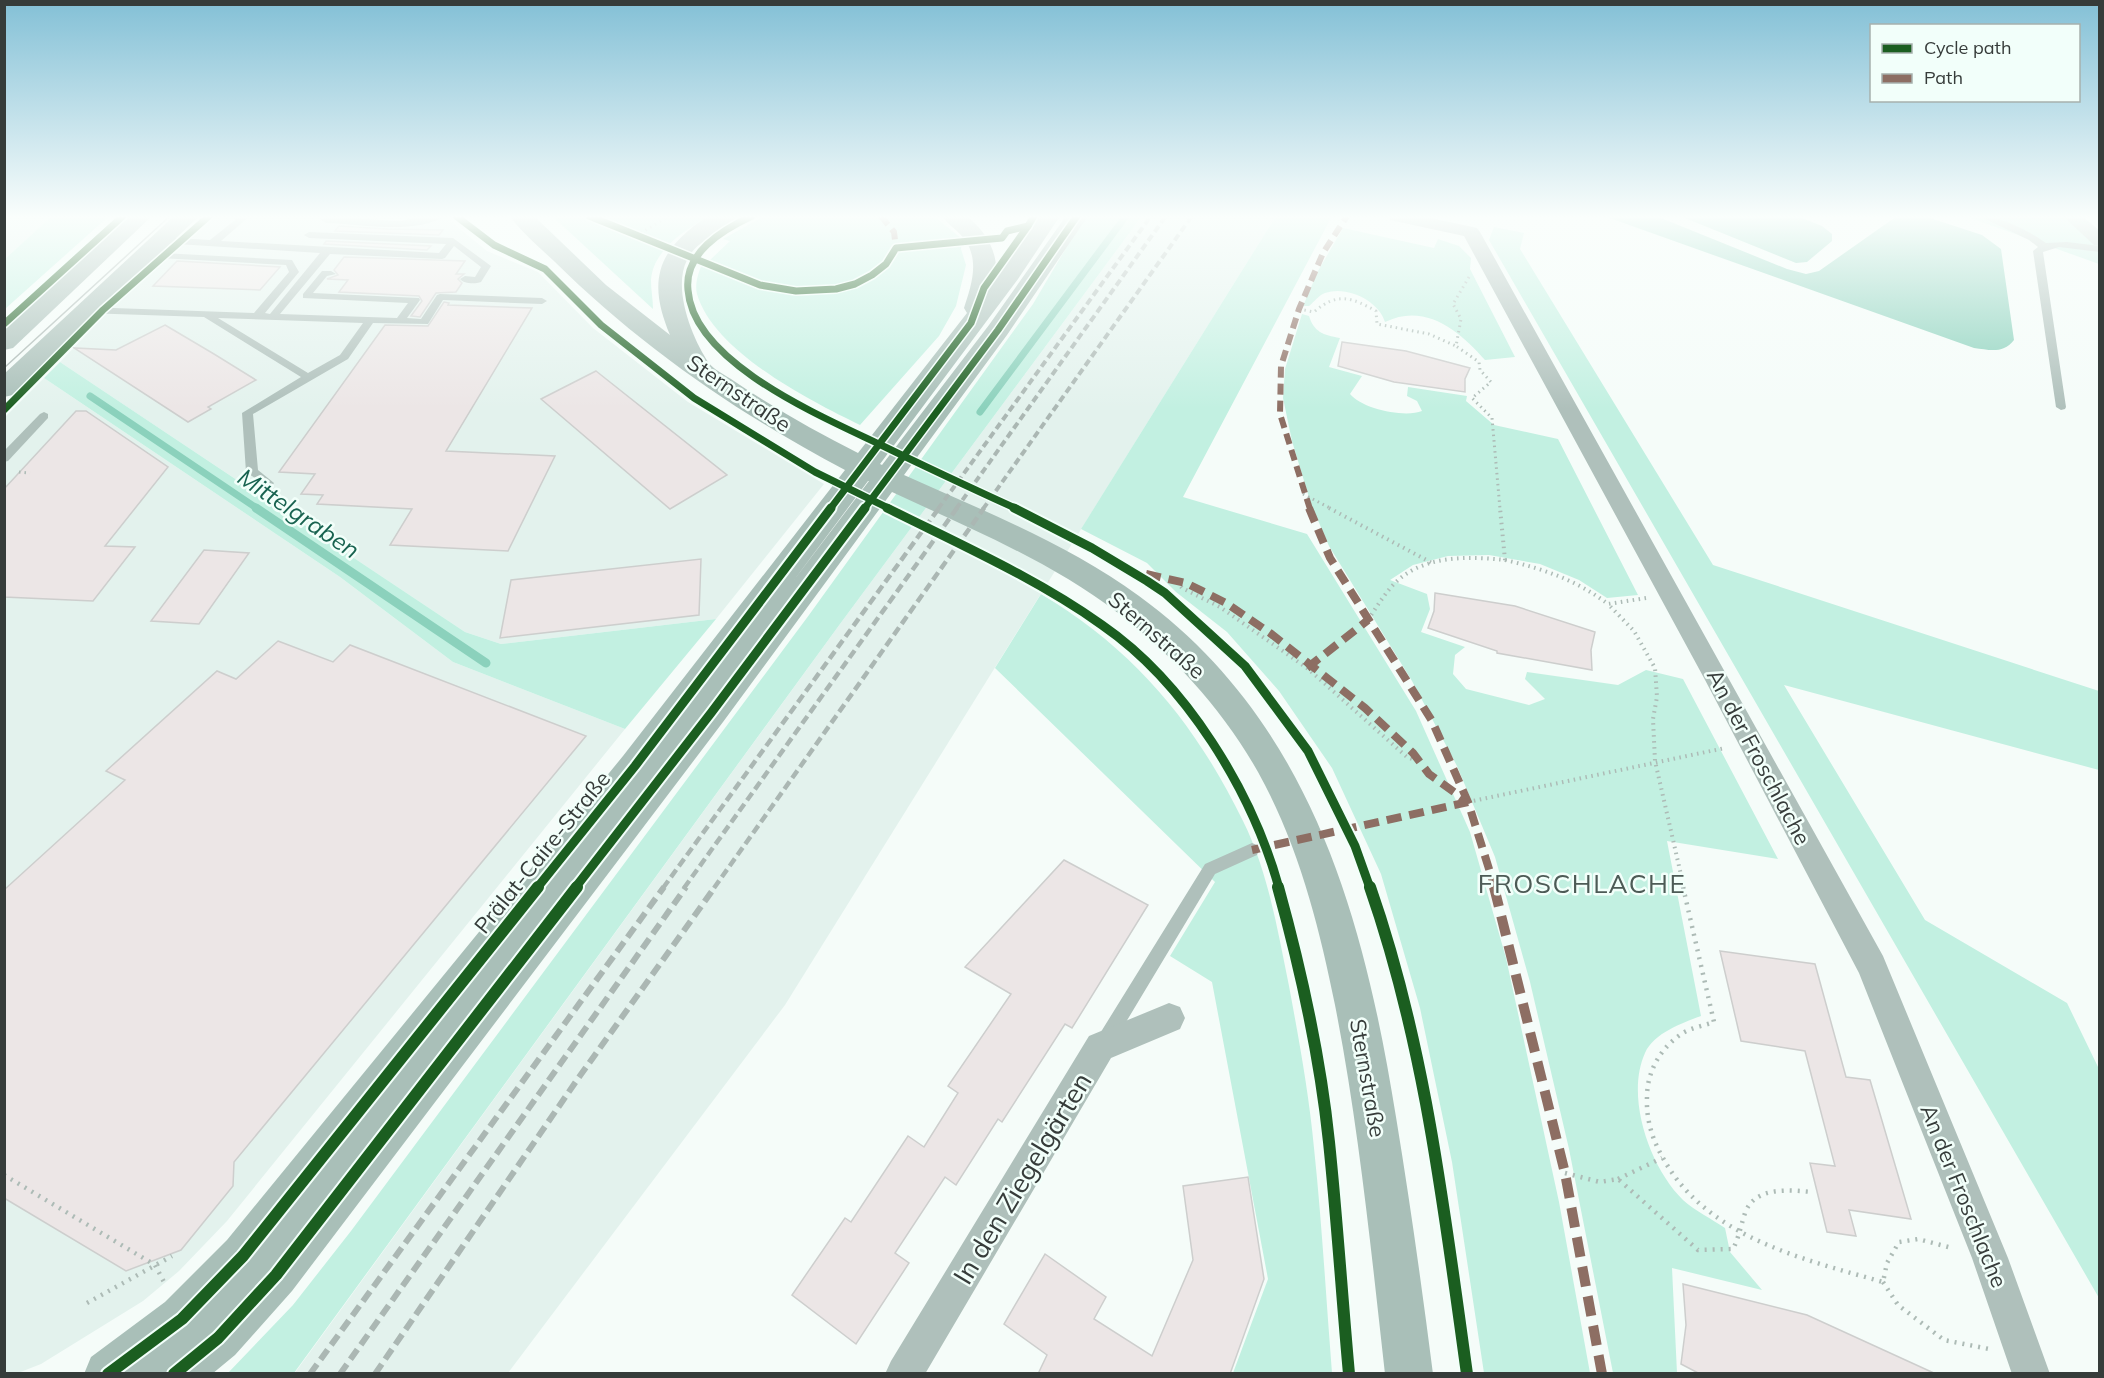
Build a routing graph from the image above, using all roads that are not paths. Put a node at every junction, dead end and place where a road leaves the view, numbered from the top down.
1 (72, 280) edge
2 (120, 280) edge
3 (287, 280) edge
4 (303, 280) edge
5 (319, 280) edge
6 (590, 280) edge
7 (669, 280) edge
8 (985, 280) edge
9 (1005, 280) edge
10 (1032, 280) edge
11 (1498, 280) edge
12 (2042, 280) edge
13 (542, 301) dead end
14 (85, 310) junction
15 (205, 314) junction
16 (257, 316) junction
17 (273, 316) junction
18 (370, 320) junction
19 (400, 321) junction
20 (971, 323) junction
21 (4, 343) edge
22 (700, 367) junction
23 (309, 378) junction
24 (4, 389) edge
25 (2061, 407) dead end
26 (45, 416) dead end
27 (4, 458) edge
28 (268, 483) dead end
29 (798, 575) junction
30 (649, 772) junction
31 (1252, 850) dead end
32 (1169, 1018) dead end
33 (1100, 1047) junction
34 (2028, 1365) edge
35 (108, 1374) edge
36 (174, 1374) edge
37 (904, 1374) edge
38 (1409, 1374) edge

1 - 21 street
2 - 14 street
3 - 16 lane
4 - 17 lane
5 - 19 lane
6 - 22 street, Sternstraße
7 - 22 street
8 - 20 street
9 - 20 street, Prälat-Caire-Straße
10 - 29 street, Prälat-Caire-Straße
11 - 34 street, An der Froschlache
12 - 25 lane
13 - 19 lane
14 - 15 lane
14 - 24 street
15 - 16 lane
15 - 23 lane
16 - 17 lane
17 - 18 lane
18 - 19 lane
18 - 23 lane
20 - 29 street, Prälat-Caire-Straße
22 - 38 street, Sternstraße
23 - 28 lane
26 - 27 lane
29 - 30 street, Prälat-Caire-Straße
30 - 35 street, Prälat-Caire-Straße
30 - 36 street, Prälat-Caire-Straße
31 - 33 lane
32 - 33 street, In den Ziegelgärten
33 - 37 street, In den Ziegelgärten

